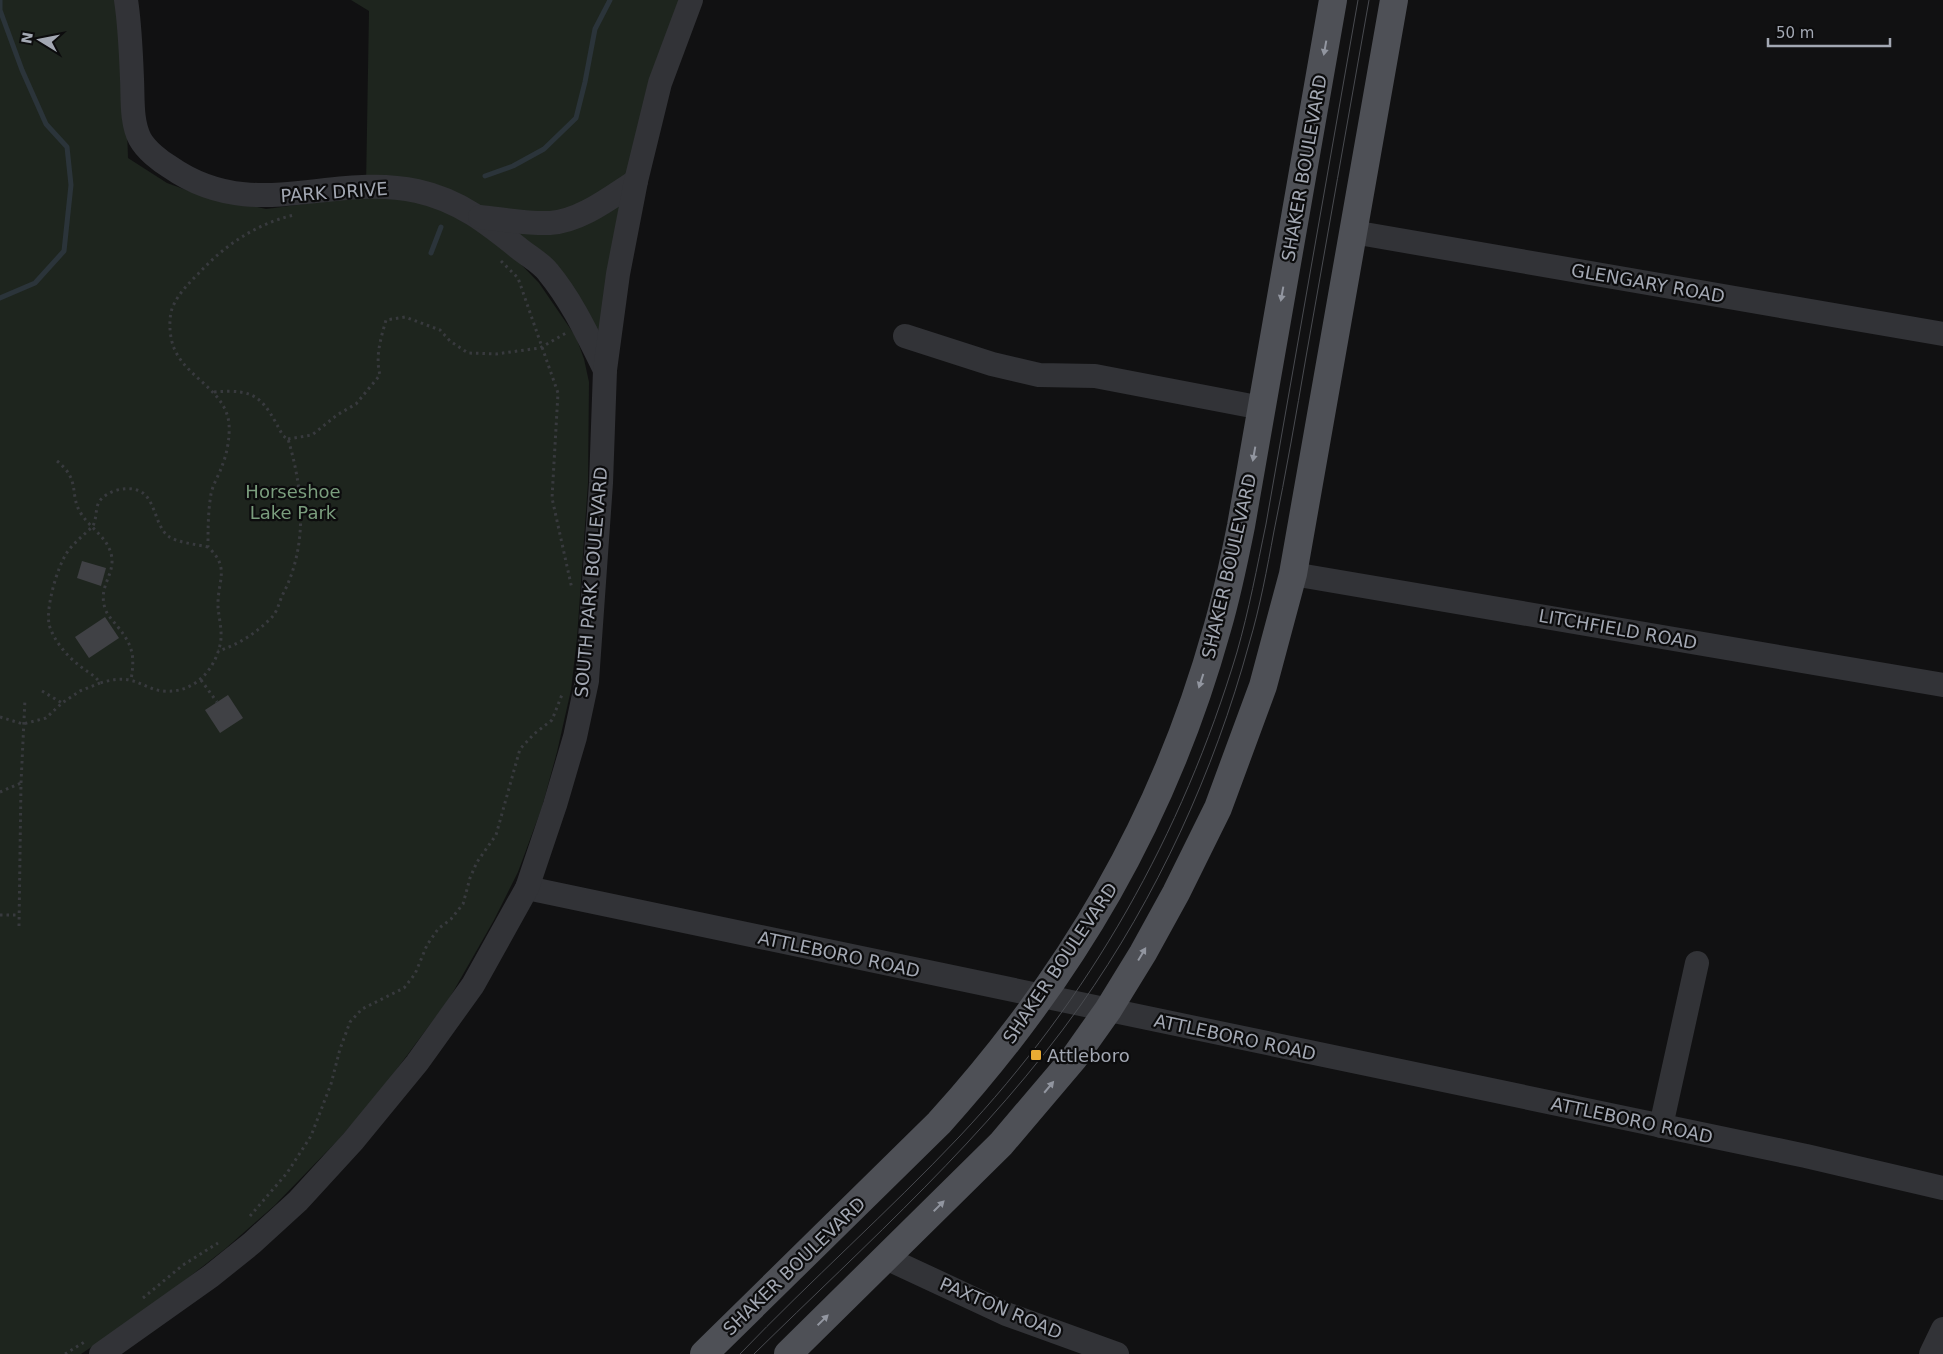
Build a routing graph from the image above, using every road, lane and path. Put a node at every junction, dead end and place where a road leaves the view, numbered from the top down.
1 (126, 0) edge
2 (690, 0) edge
3 (1333, 0) edge
4 (1394, 0) edge
5 (636, 181) junction
6 (298, 214) dead end
7 (480, 217) junction
8 (1353, 232) junction
9 (494, 254) dead end
10 (582, 325) junction
11 (1943, 334) edge
12 (906, 336) dead end
13 (540, 348) junction
14 (605, 370) junction
15 (214, 392) junction
16 (1262, 408) junction
17 (288, 439) junction
18 (57, 461) dead end
19 (93, 526) junction
20 (208, 547) junction
21 (1292, 574) junction
22 (573, 597) dead end
23 (218, 650) junction
24 (130, 680) junction
25 (201, 680) junction
26 (100, 682) junction
27 (1943, 685) edge
28 (565, 687) dead end
29 (42, 690) dead end
30 (24, 699) dead end
31 (217, 702) dead end
32 (62, 703) junction
33 (0, 717) edge
34 (23, 724) junction
35 (21, 783) junction
36 (0, 792) edge
37 (527, 888) junction
38 (0, 915) edge
39 (20, 915) junction
40 (19, 926) dead end
41 (1697, 963) dead end
42 (1041, 997) junction
43 (1108, 1010) junction
44 (1661, 1126) junction
45 (1943, 1188) edge
46 (249, 1217) dead end
47 (220, 1242) dead end
48 (886, 1258) junction
49 (138, 1302) dead end
50 (1943, 1329) edge
51 (97, 1345) edge
52 (65, 1354) edge
53 (704, 1354) edge
54 (788, 1354) edge
55 (1117, 1354) edge
56 (1931, 1354) edge

1 - 7 street, PARK DRIVE
2 - 5 street, SOUTH PARK BOULEVARD
3 -> 16 main road, SHAKER BOULEVARD
4 - 8 main road
5 - 7 street
5 - 14 street, SOUTH PARK BOULEVARD
6 - 15 path
7 - 10 street, PARK DRIVE
8 - 11 street, GLENGARY ROAD
8 - 21 main road
9 - 13 path
10 - 13 path
10 - 14 street, PARK DRIVE
12 - 16 street
13 - 17 path
13 - 22 path
14 - 37 street, SOUTH PARK BOULEVARD
15 - 17 path
15 - 20 path
16 -> 42 main road, SHAKER BOULEVARD
17 - 23 path
18 - 19 path
19 - 20 path
19 - 24 path
19 - 26 path
20 - 23 path
21 - 27 street, LITCHFIELD ROAD
43 -> 21 main road
23 - 25 path
24 - 25 path
24 - 26 path
25 - 31 path
26 - 32 path
28 - 46 path
29 - 32 path
30 - 34 path
32 - 34 path
33 - 34 path
34 - 35 path
35 - 36 path
35 - 39 path
37 - 42 street, ATTLEBORO ROAD
37 - 51 street, SOUTH PARK BOULEVARD
38 - 39 path
39 - 40 path
41 - 44 street
42 - 43 street, ATTLEBORO ROAD
42 - 53 main road, SHAKER BOULEVARD
43 - 44 street, ATTLEBORO ROAD
48 -> 43 main road
44 - 45 street, ATTLEBORO ROAD
47 - 49 path
54 -> 48 main road
48 - 55 street, PAXTON ROAD
50 - 56 street
51 - 52 path

